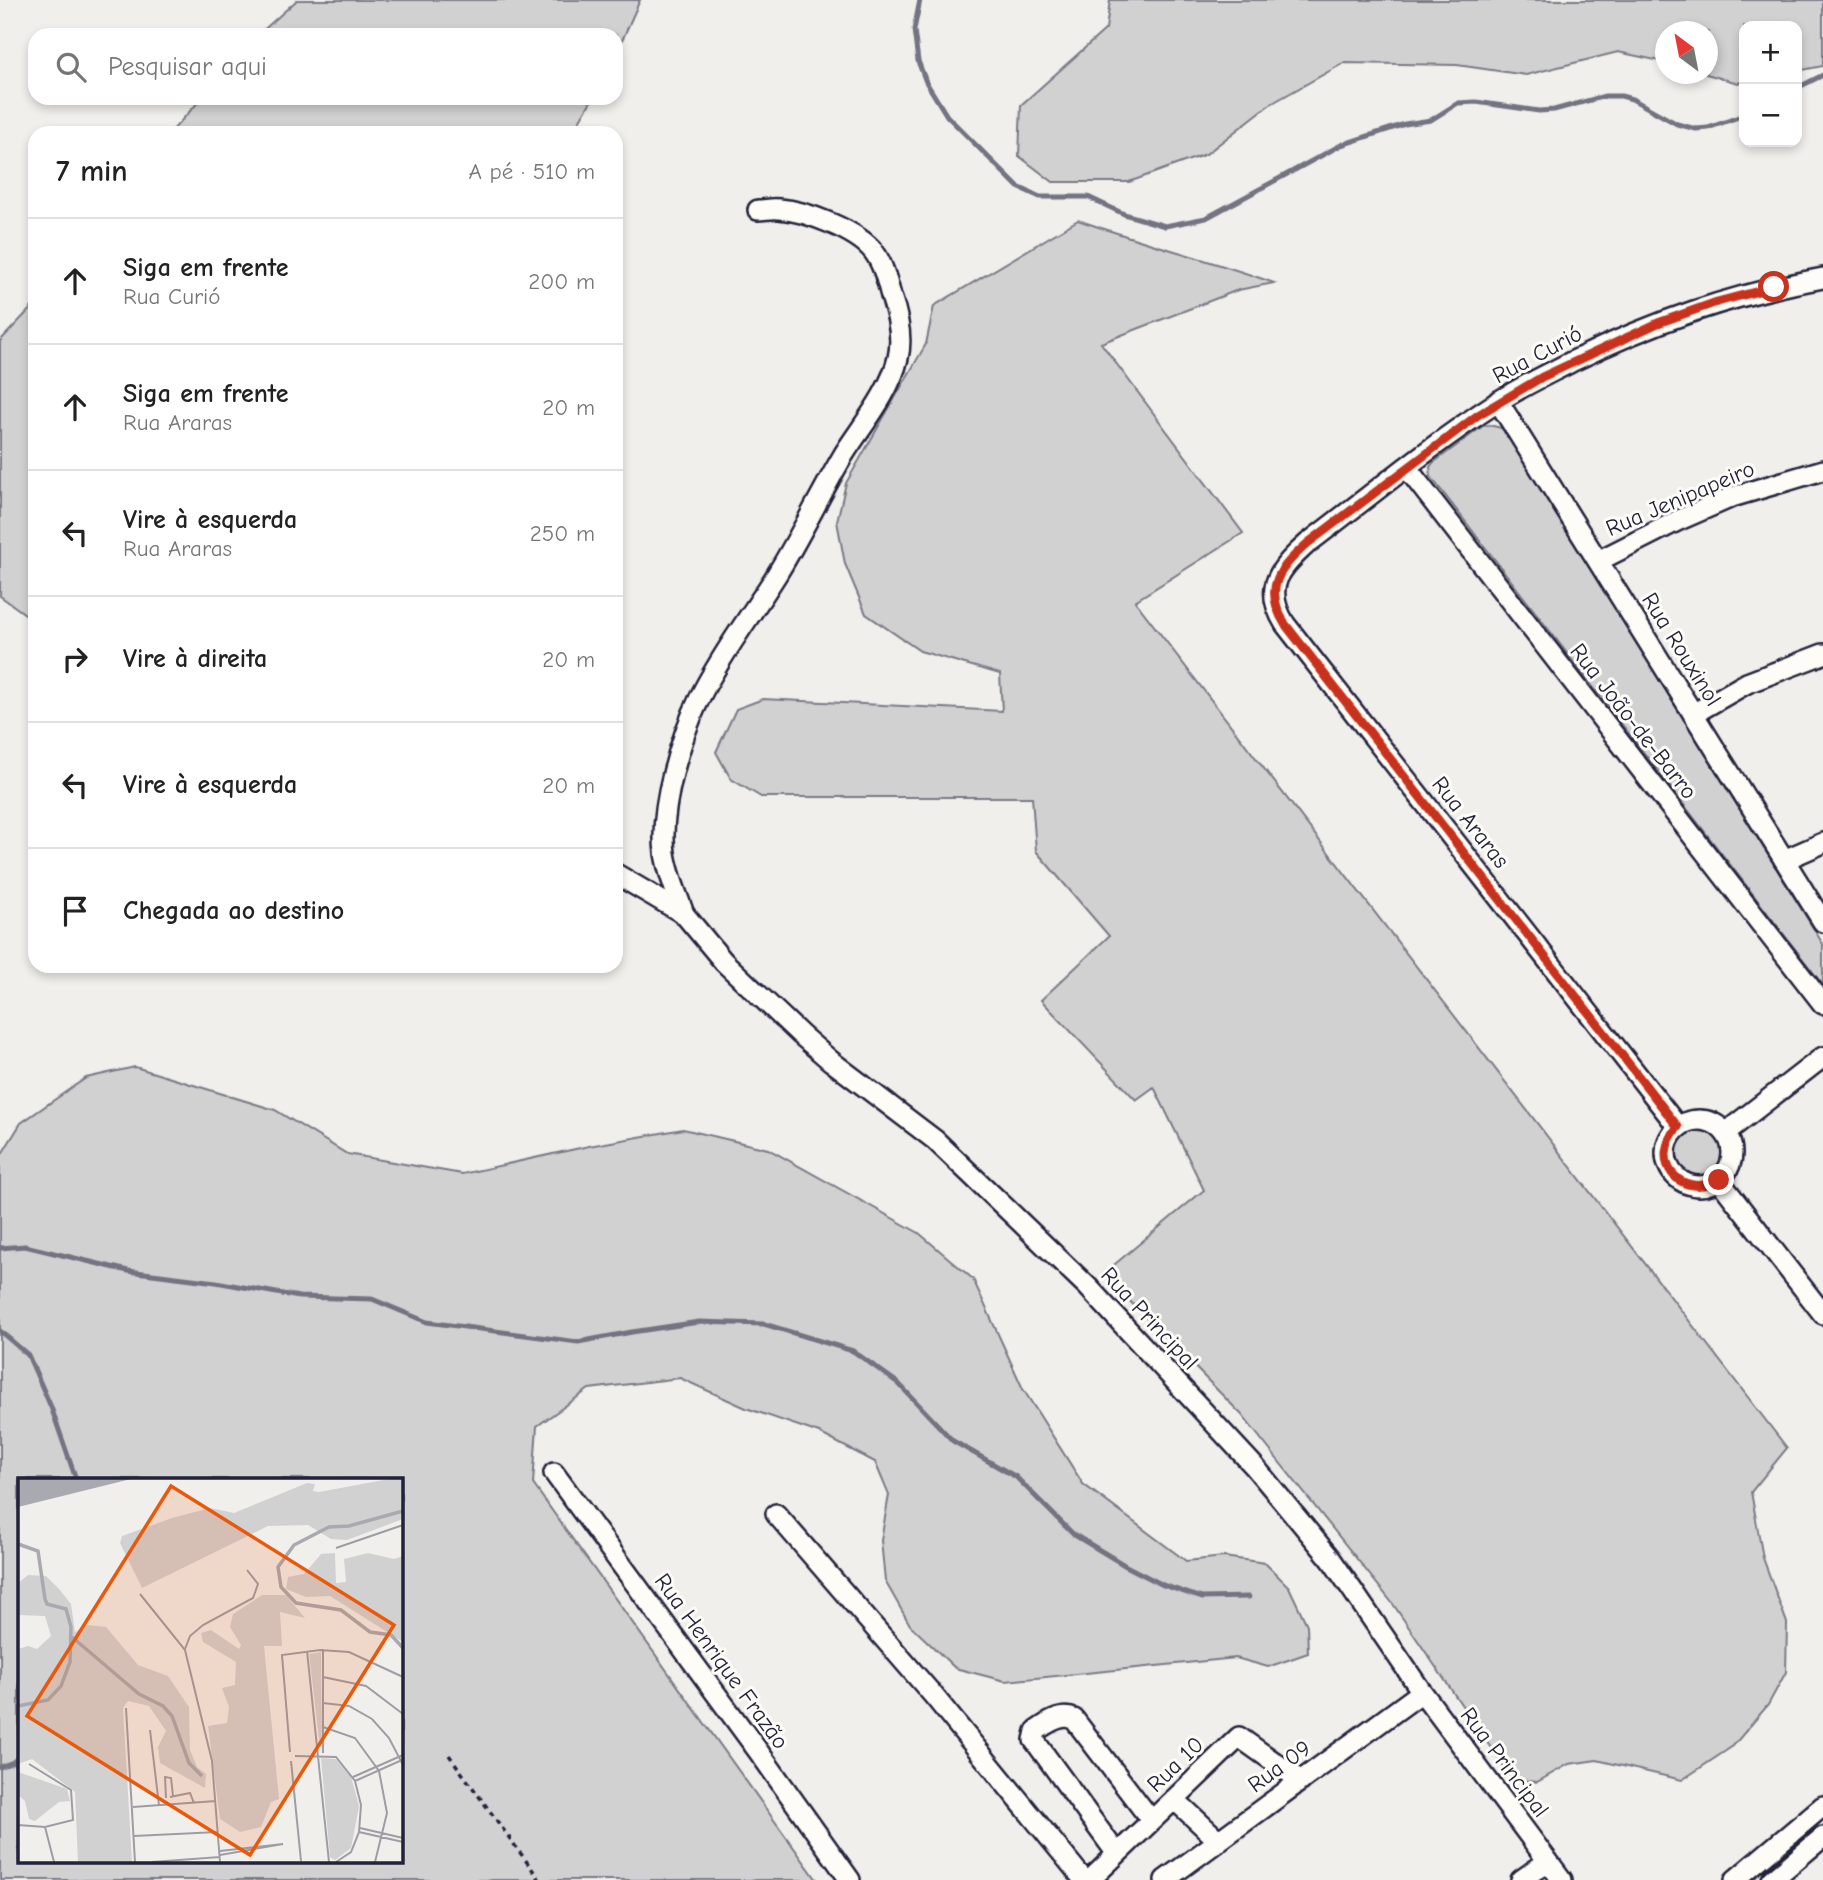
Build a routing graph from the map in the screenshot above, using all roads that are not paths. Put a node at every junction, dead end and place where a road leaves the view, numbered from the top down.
1 (758, 210) dead end
2 (1823, 278) edge
3 (1499, 401) junction
4 (1407, 468) junction
5 (1823, 470) edge
6 (1308, 543) joint
7 (1598, 561) junction
8 (1823, 654) edge
9 (1693, 714) junction
10 (1823, 843) edge
11 (1784, 860) junction
12 (623, 878) edge
13 (684, 914) junction
14 (1823, 922) edge
15 (1823, 1004) edge
16 (1823, 1057) edge
17 (1678, 1127) junction
18 (1726, 1133) junction
19 (1719, 1180) junction
20 (1823, 1314) edge
21 (554, 1473) dead end
22 (776, 1514) dead end
23 (1422, 1692) junction
24 (1301, 1781) junction
25 (1174, 1800) junction
26 (1823, 1806) edge
27 (1151, 1821) junction
28 (1823, 1837) edge
29 (1219, 1841) junction
30 (1766, 1853) junction
31 (1116, 1854) junction
32 (1548, 1861) junction
33 (1777, 1876) edge
34 (850, 1880) edge
35 (1084, 1880) edge
36 (1090, 1880) edge
37 (1165, 1880) edge
38 (1521, 1880) edge
39 (1562, 1880) edge
40 (1735, 1880) edge

1 - 13 street
2 - 3 street, Rua Curió
3 - 4 street, Rua Curió
3 - 7 street, Rua Rouxinol
4 - 6 street, Rua Curió
4 - 15 street, Rua João-de-Barro
5 - 7 street, Rua Jenipapeiro
6 - 17 street, Rua Araras
7 - 9 street, Rua Rouxinol
8 - 9 street
9 - 11 street, Rua Rouxinol
10 - 11 street
11 - 14 street, Rua Rouxinol
12 - 13 street, Rua Principal
13 - 23 street, Rua Principal
16 - 18 street
17 - 18 street
17 - 19 street
18 - 19 street
19 - 20 street
21 - 34 street, Rua Henrique Frazão
22 - 35 street
23 - 24 street, Rua 09
23 - 32 street, Rua Principal
24 - 25 street, Rua 10
24 - 29 street, Rua 09
25 - 27 street, Rua 10
25 - 29 street
26 - 30 street
27 - 31 street, Rua 10
27 - 31 street
28 - 33 street
29 - 37 street, Rua 09
30 - 33 street
30 - 40 street
31 - 36 street, Rua 10
32 - 38 street
32 - 39 street, Rua Principal

